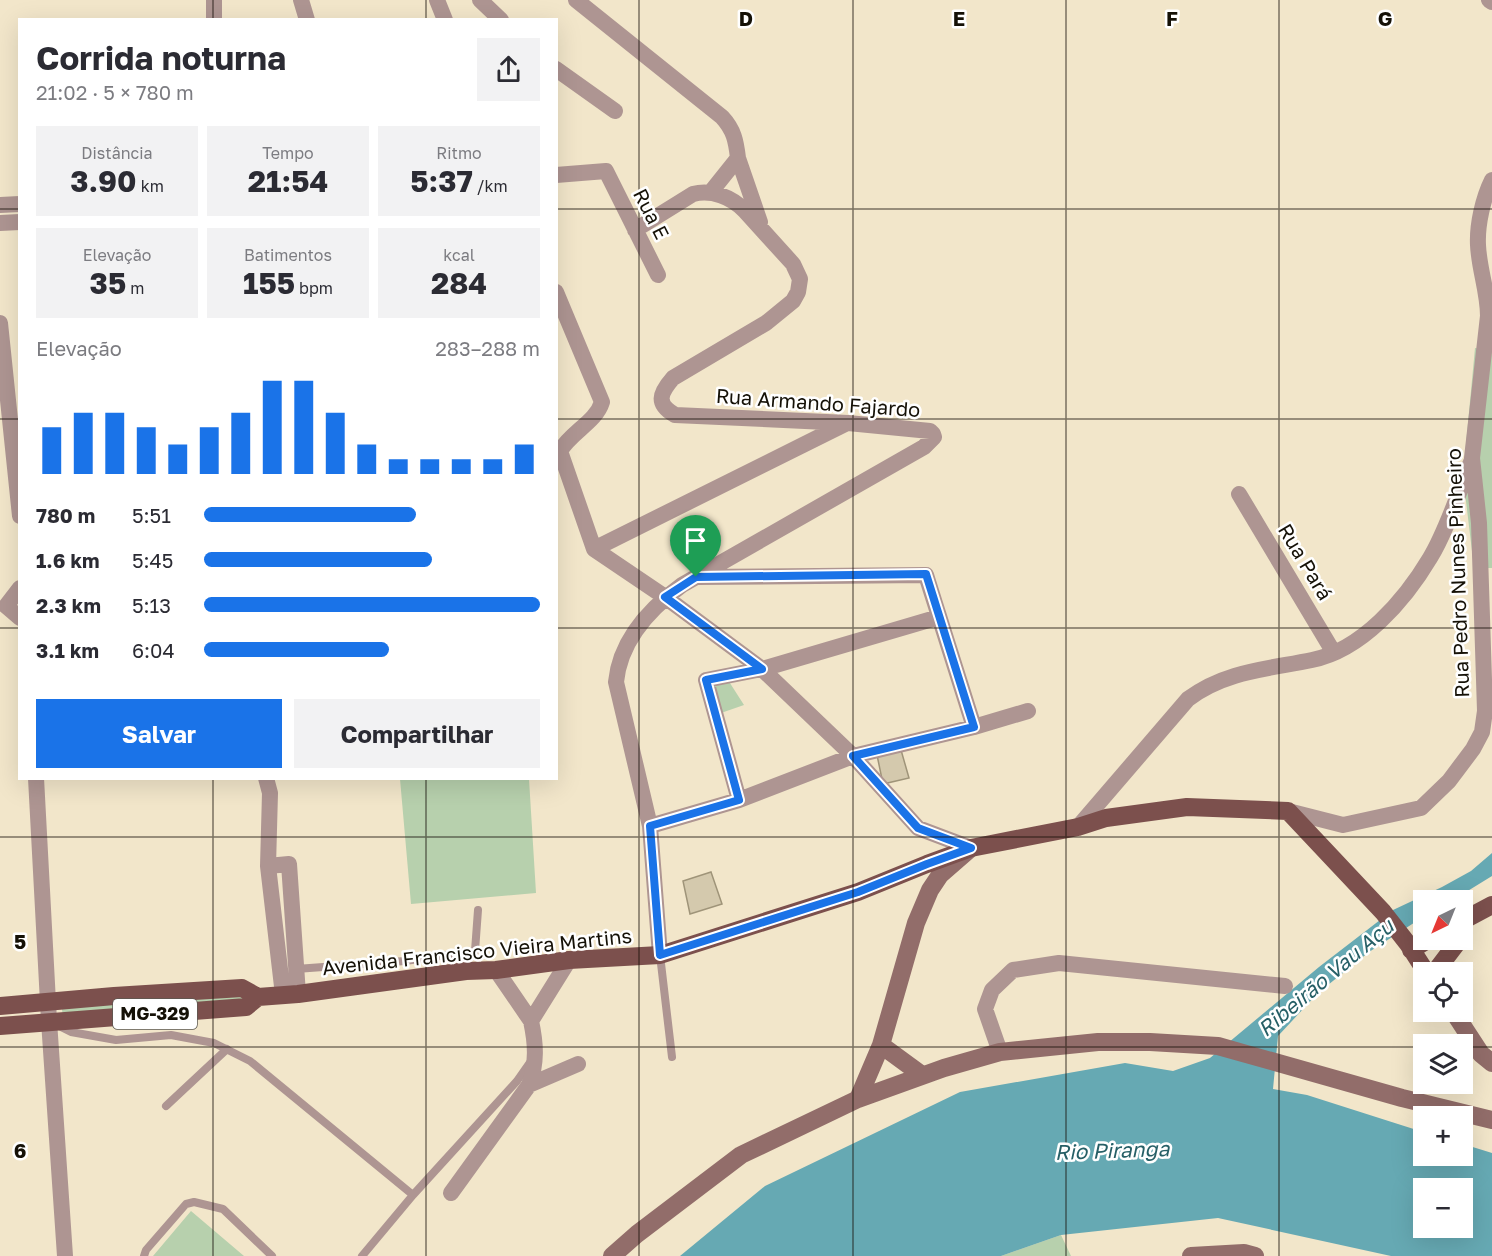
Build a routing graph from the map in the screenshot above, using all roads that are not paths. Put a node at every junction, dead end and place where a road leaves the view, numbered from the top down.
1 (214, 0) edge
2 (301, 0) edge
3 (437, 0) edge
4 (480, 0) edge
5 (576, 0) edge
6 (214, 18) edge
7 (306, 18) edge
8 (444, 18) edge
9 (499, 18) edge
10 (558, 70) edge
11 (615, 111) dead end
12 (738, 158) junction
13 (558, 175) edge
14 (1492, 180) edge
15 (710, 193) junction
16 (18, 204) edge
17 (0, 205) edge
18 (18, 222) edge
19 (0, 223) edge
20 (635, 230) junction
21 (762, 230) junction
22 (658, 275) dead end
23 (558, 297) edge
24 (1490, 301) edge
25 (0, 323) edge
26 (848, 423) junction
27 (1472, 458) junction
28 (1239, 494) dead end
29 (18, 497) edge
30 (594, 549) junction
31 (696, 577) junction
32 (18, 590) edge
33 (665, 597) junction
34 (3, 606) edge
35 (18, 617) edge
36 (939, 617) junction
37 (1334, 652) junction
38 (762, 669) junction
39 (1028, 711) dead end
40 (974, 727) junction
41 (853, 756) junction
42 (36, 780) edge
43 (266, 780) edge
44 (739, 800) junction
45 (1287, 811) junction
46 (650, 826) junction
47 (1078, 827) junction
48 (971, 848) junction
49 (268, 866) junction
50 (1486, 908) edge
51 (478, 910) dead end
52 (1473, 923) edge
53 (1413, 946) edge
54 (1410, 947) junction
55 (660, 955) junction
56 (569, 960) junction
57 (1420, 962) edge
58 (295, 969) junction
59 (496, 970) junction
60 (1285, 986) dead end
61 (290, 995) junction
62 (258, 997) junction
63 (48, 1001) junction
64 (0, 1006) edge
65 (531, 1021) junction
66 (49, 1022) junction
67 (1460, 1022) edge
68 (0, 1026) edge
69 (882, 1045) junction
70 (227, 1049) junction
71 (1000, 1052) junction
72 (536, 1053) junction
73 (672, 1057) dead end
74 (1492, 1063) edge
75 (578, 1064) dead end
76 (927, 1074) junction
77 (529, 1085) junction
78 (858, 1099) junction
79 (166, 1106) dead end
80 (1492, 1120) edge
81 (451, 1193) dead end
82 (413, 1195) junction
83 (65, 1256) edge
84 (144, 1256) edge
85 (272, 1256) edge
86 (362, 1256) edge
87 (612, 1256) edge
88 (1191, 1256) edge
89 (1255, 1256) edge

1 - 6 street
2 - 7 street
3 - 8 street
4 - 9 street
5 - 12 street
10 - 11 street
12 - 15 street
12 - 21 street
13 - 20 street, Rua E
14 - 24 street, Rua Pedro Nunes Pinheiro
15 - 20 street
15 - 21 street
16 - 17 street
18 - 19 street
20 - 22 street, Rua E
21 - 26 street, Rua Armando Fajardo
23 - 30 street
24 - 27 street, Rua Pedro Nunes Pinheiro
25 - 29 street
26 - 30 street
26 - 31 street, Rua Armando Fajardo
27 - 37 street
27 - 45 street, Rua Pedro Nunes Pinheiro
28 - 37 street, Rua Pará
30 - 33 street
31 - 33 street, Rua Armando Fajardo
31 - 36 street
32 - 34 street
33 - 38 street
33 - 46 street, Rua Armando Fajardo
34 - 35 street
36 - 38 street
36 - 40 street
37 - 47 street
38 - 41 street
38 - 44 street
39 - 40 street
40 - 41 street
41 - 44 street
41 - 48 street
42 - 63 street
43 - 49 street
44 - 46 street
45 - 47 main road, Avenida Francisco Vieira Martins
45 - 54 main road
46 - 55 street, Rua Armando Fajardo
47 - 48 main road, Avenida Francisco Vieira Martins
48 - 55 main road, Avenida Francisco Vieira Martins
48 - 69 main road
49 - 58 street
49 - 61 street
50 - 52 main road
51 - 58 lane
53 - 54 main road
54 - 57 main road
55 - 56 main road, Avenida Francisco Vieira Martins
55 - 73 lane
56 - 59 main road, Avenida Francisco Vieira Martins
56 - 65 street
58 - 61 street
59 - 61 main road, Avenida Francisco Vieira Martins / MG-329
59 - 65 street
60 - 71 street
61 - 62 main road, Avenida Francisco Vieira Martins / MG-329
62 - 63 main road, Avenida Francisco Vieira Martins
62 - 66 main road, Avenida Francisco Vieira Martins / MG-329
63 - 64 main road, Avenida Francisco Vieira Martins
63 - 66 street
65 - 72 street
66 - 68 main road, Avenida Francisco Vieira Martins / MG-329
66 - 70 lane
66 - 83 street
67 - 74 main road
69 - 76 main road
69 - 78 main road
70 - 79 lane
70 - 82 lane
71 - 76 main road
71 - 80 main road
72 - 77 street
72 - 82 lane
75 - 77 street
76 - 78 main road
77 - 81 street
78 - 87 main road
82 - 86 lane
84 - 85 lane
88 - 89 main road

